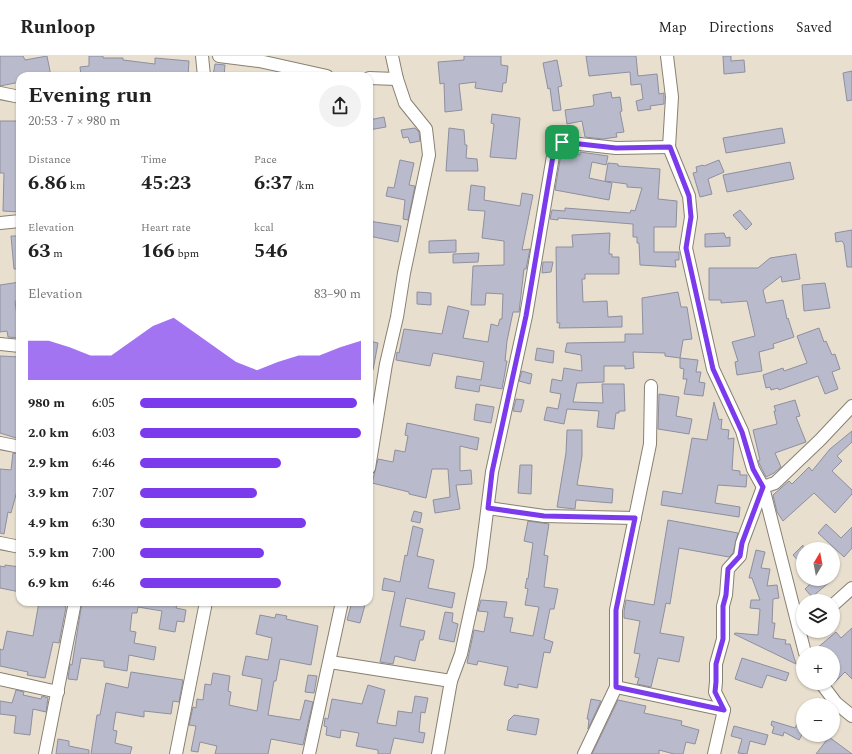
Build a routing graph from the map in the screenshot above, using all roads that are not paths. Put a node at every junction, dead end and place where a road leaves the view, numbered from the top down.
1 (202, 56) edge
2 (219, 56) edge
3 (392, 56) edge
4 (667, 56) edge
5 (204, 72) edge
6 (309, 72) edge
7 (373, 78) edge
8 (397, 79) junction
9 (0, 93) edge
10 (16, 96) edge
11 (670, 147) junction
12 (16, 221) edge
13 (0, 222) edge
14 (0, 344) edge
15 (16, 346) edge
16 (651, 386) dead end
17 (852, 406) edge
18 (0, 443) edge
19 (373, 444) edge
20 (16, 446) edge
21 (763, 487) junction
22 (488, 508) junction
23 (635, 518) junction
24 (0, 543) edge
25 (16, 546) edge
26 (852, 588) edge
27 (840, 599) edge
28 (74, 606) edge
29 (205, 606) edge
30 (341, 606) edge
31 (796, 611) edge
32 (330, 662) junction
33 (0, 679) edge
34 (451, 681) junction
35 (616, 687) junction
36 (826, 690) edge
37 (58, 692) junction
38 (724, 710) junction
39 (852, 716) edge
40 (45, 754) edge
41 (176, 754) edge
42 (309, 754) edge
43 (438, 754) edge
44 (584, 754) edge
45 (714, 754) edge

1 - 5 street
2 - 6 street
3 - 8 street
4 - 11 street
7 - 8 street
8 - 19 street
9 - 10 street
11 - 21 street
11 - 22 street
12 - 13 street
14 - 15 street
16 - 23 street
17 - 21 street
18 - 20 street
21 - 31 street
21 - 38 street
22 - 23 street
22 - 34 street
23 - 35 street
24 - 25 street
26 - 27 street
28 - 37 street
29 - 41 street
30 - 32 street
32 - 34 street
32 - 42 street
33 - 37 street
34 - 43 street
35 - 38 street
35 - 44 street
36 - 39 street
37 - 40 street
38 - 45 street

